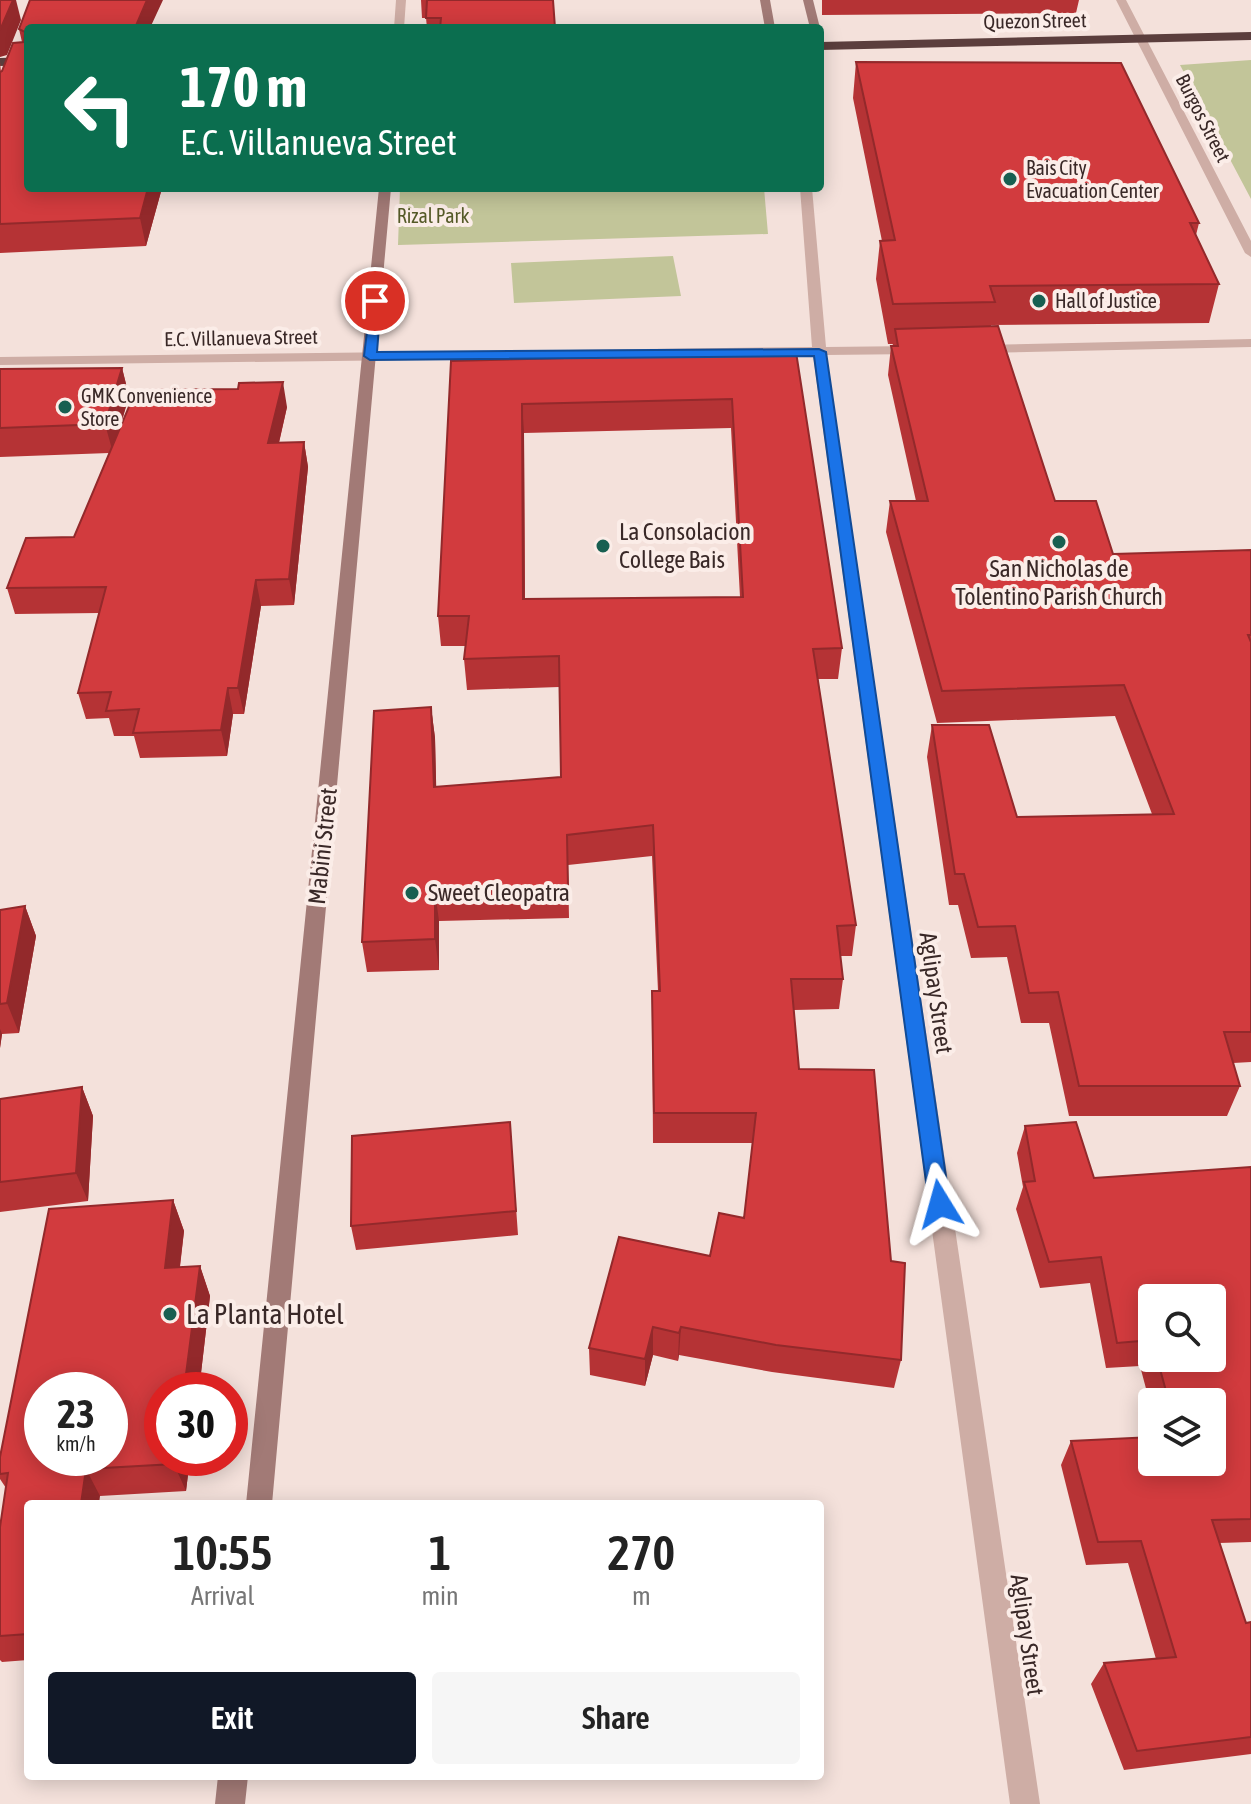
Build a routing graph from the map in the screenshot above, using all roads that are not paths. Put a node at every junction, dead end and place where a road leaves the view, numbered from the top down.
1 (401, 0) edge
2 (765, 0) edge
3 (808, 0) edge
4 (1121, 0) edge
5 (399, 24) edge
6 (769, 24) edge
7 (814, 24) edge
8 (1251, 36) edge
9 (1142, 39) junction
10 (824, 46) edge
11 (385, 192) edge
12 (806, 192) edge
13 (1251, 253) edge
14 (1251, 343) edge
15 (963, 349) edge
16 (931, 350) edge
17 (819, 352) junction
18 (370, 356) junction
19 (0, 361) edge
20 (259, 1500) edge
21 (233, 1780) edge
22 (230, 1804) edge
23 (1025, 1804) edge

1 - 5 street
2 - 6 street
3 - 7 street
4 - 9 street, Burgos Street
8 - 9 highway, Quezon Street
9 - 10 highway, Quezon Street
9 - 13 street, Burgos Street
11 - 18 street, Mabini Street
12 - 17 street, Aglipay Street
14 - 15 street
16 - 17 street, E.C. Villanueva Street
17 - 18 street, E.C. Villanueva Street
17 - 23 street, Aglipay Street
18 - 19 street, E.C. Villanueva Street
18 - 20 street, Mabini Street
21 - 22 street

